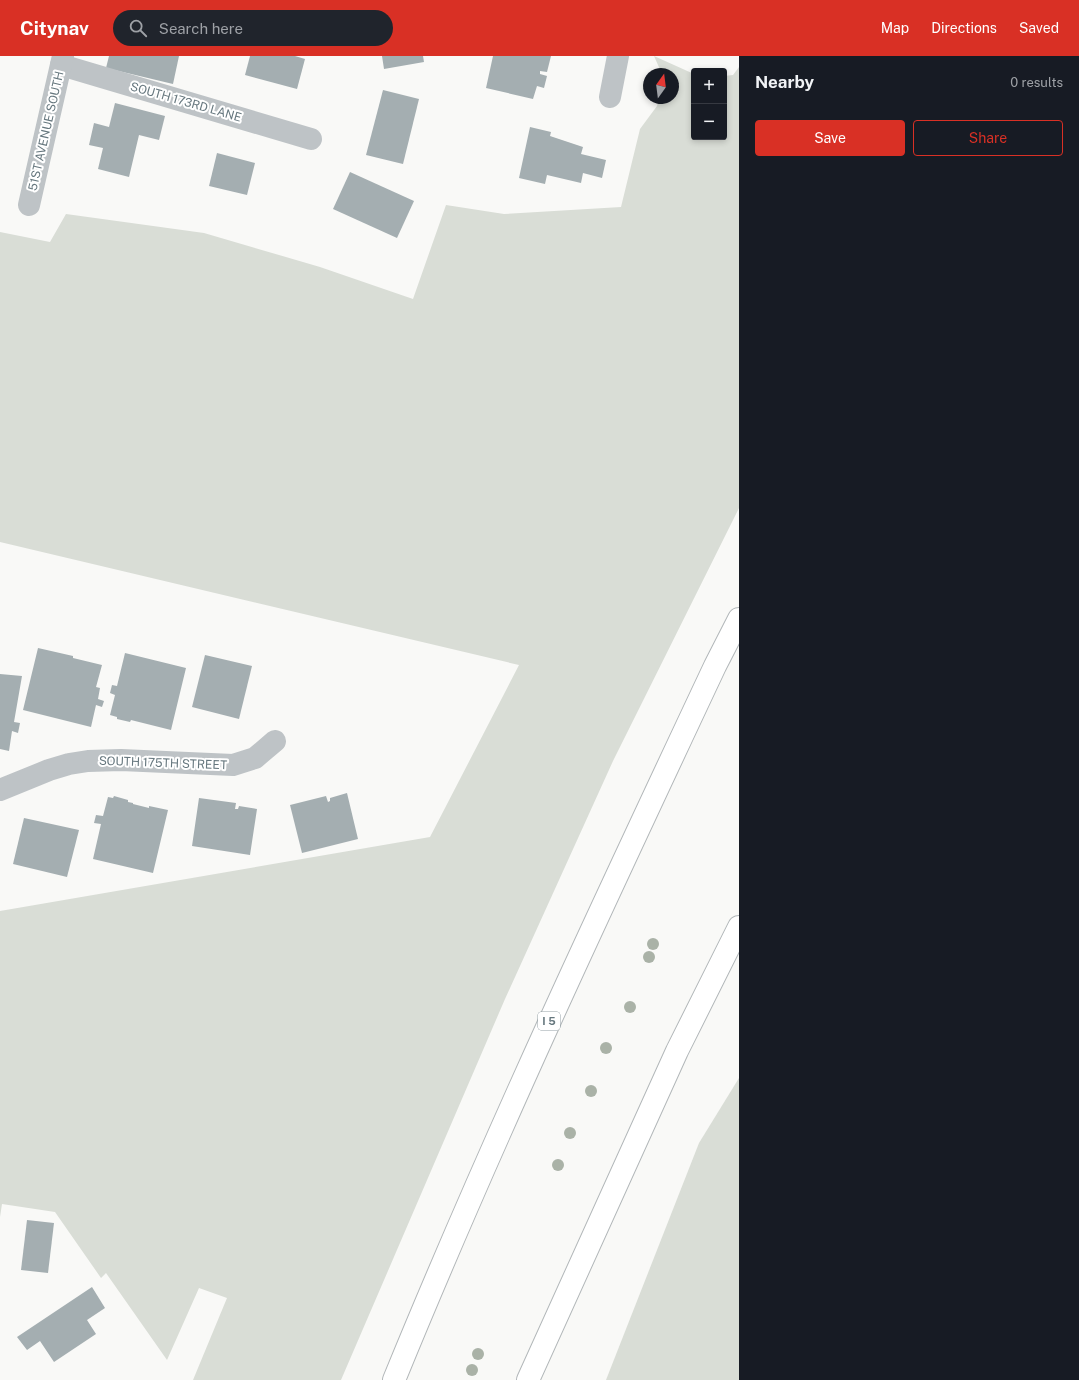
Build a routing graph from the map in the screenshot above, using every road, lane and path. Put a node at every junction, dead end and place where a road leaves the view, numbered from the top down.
1 (618, 56) edge
2 (62, 60) edge
3 (610, 97) dead end
4 (311, 139) dead end
5 (29, 206) dead end
6 (739, 618) edge
7 (276, 741) dead end
8 (0, 790) edge
9 (739, 927) edge
10 (394, 1380) edge
11 (528, 1380) edge

1 - 3 street
2 - 4 street, SOUTH 173RD LANE
2 - 5 street, 51ST AVENUE SOUTH
6 - 10 highway, I 5
7 - 8 street, SOUTH 175TH STREET
9 - 11 highway

